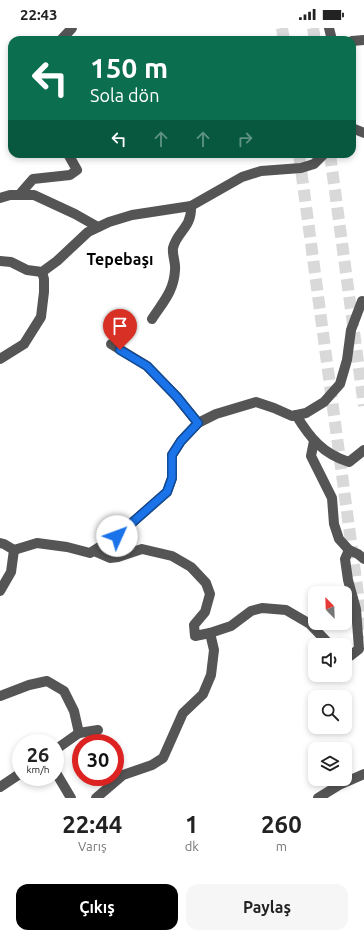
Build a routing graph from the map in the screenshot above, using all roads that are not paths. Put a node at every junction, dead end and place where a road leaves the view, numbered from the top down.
1 (72, 28) edge
2 (65, 36) edge
3 (70, 158) edge
4 (313, 158) edge
5 (320, 158) edge
6 (314, 164) junction
7 (19, 195) junction
8 (0, 198) edge
9 (191, 206) junction
10 (98, 227) junction
11 (0, 261) edge
12 (42, 272) junction
13 (362, 301) dead end
14 (152, 320) dead end
15 (111, 344) dead end
16 (0, 359) edge
17 (296, 415) junction
18 (198, 423) junction
19 (314, 441) junction
20 (364, 450) edge
21 (0, 543) edge
22 (14, 550) junction
23 (349, 550) junction
24 (94, 551) junction
25 (364, 559) edge
26 (0, 591) edge
27 (210, 633) junction
28 (323, 638) edge
29 (352, 654) edge
30 (0, 696) edge
31 (98, 730) dead end
32 (79, 732) junction
33 (64, 743) edge
34 (364, 774) edge
35 (12, 779) edge
36 (64, 785) edge
37 (0, 787) edge
38 (72, 798) edge
39 (96, 798) edge
40 (318, 798) edge

1 - 2 street
3 - 7 street
4 - 6 street
5 - 6 street
6 - 9 street
7 - 8 street
7 - 10 street
9 - 10 street
9 - 14 street
10 - 12 street
11 - 12 street
12 - 16 street
13 - 17 street
15 - 18 street
17 - 18 street
17 - 19 street
18 - 24 street
19 - 20 street
19 - 23 street
21 - 22 street
22 - 24 street
22 - 26 street
23 - 25 street
23 - 29 street
24 - 27 street
27 - 28 street
27 - 39 street
30 - 32 street
31 - 32 street
32 - 33 street
34 - 40 street
35 - 37 street
36 - 38 street

